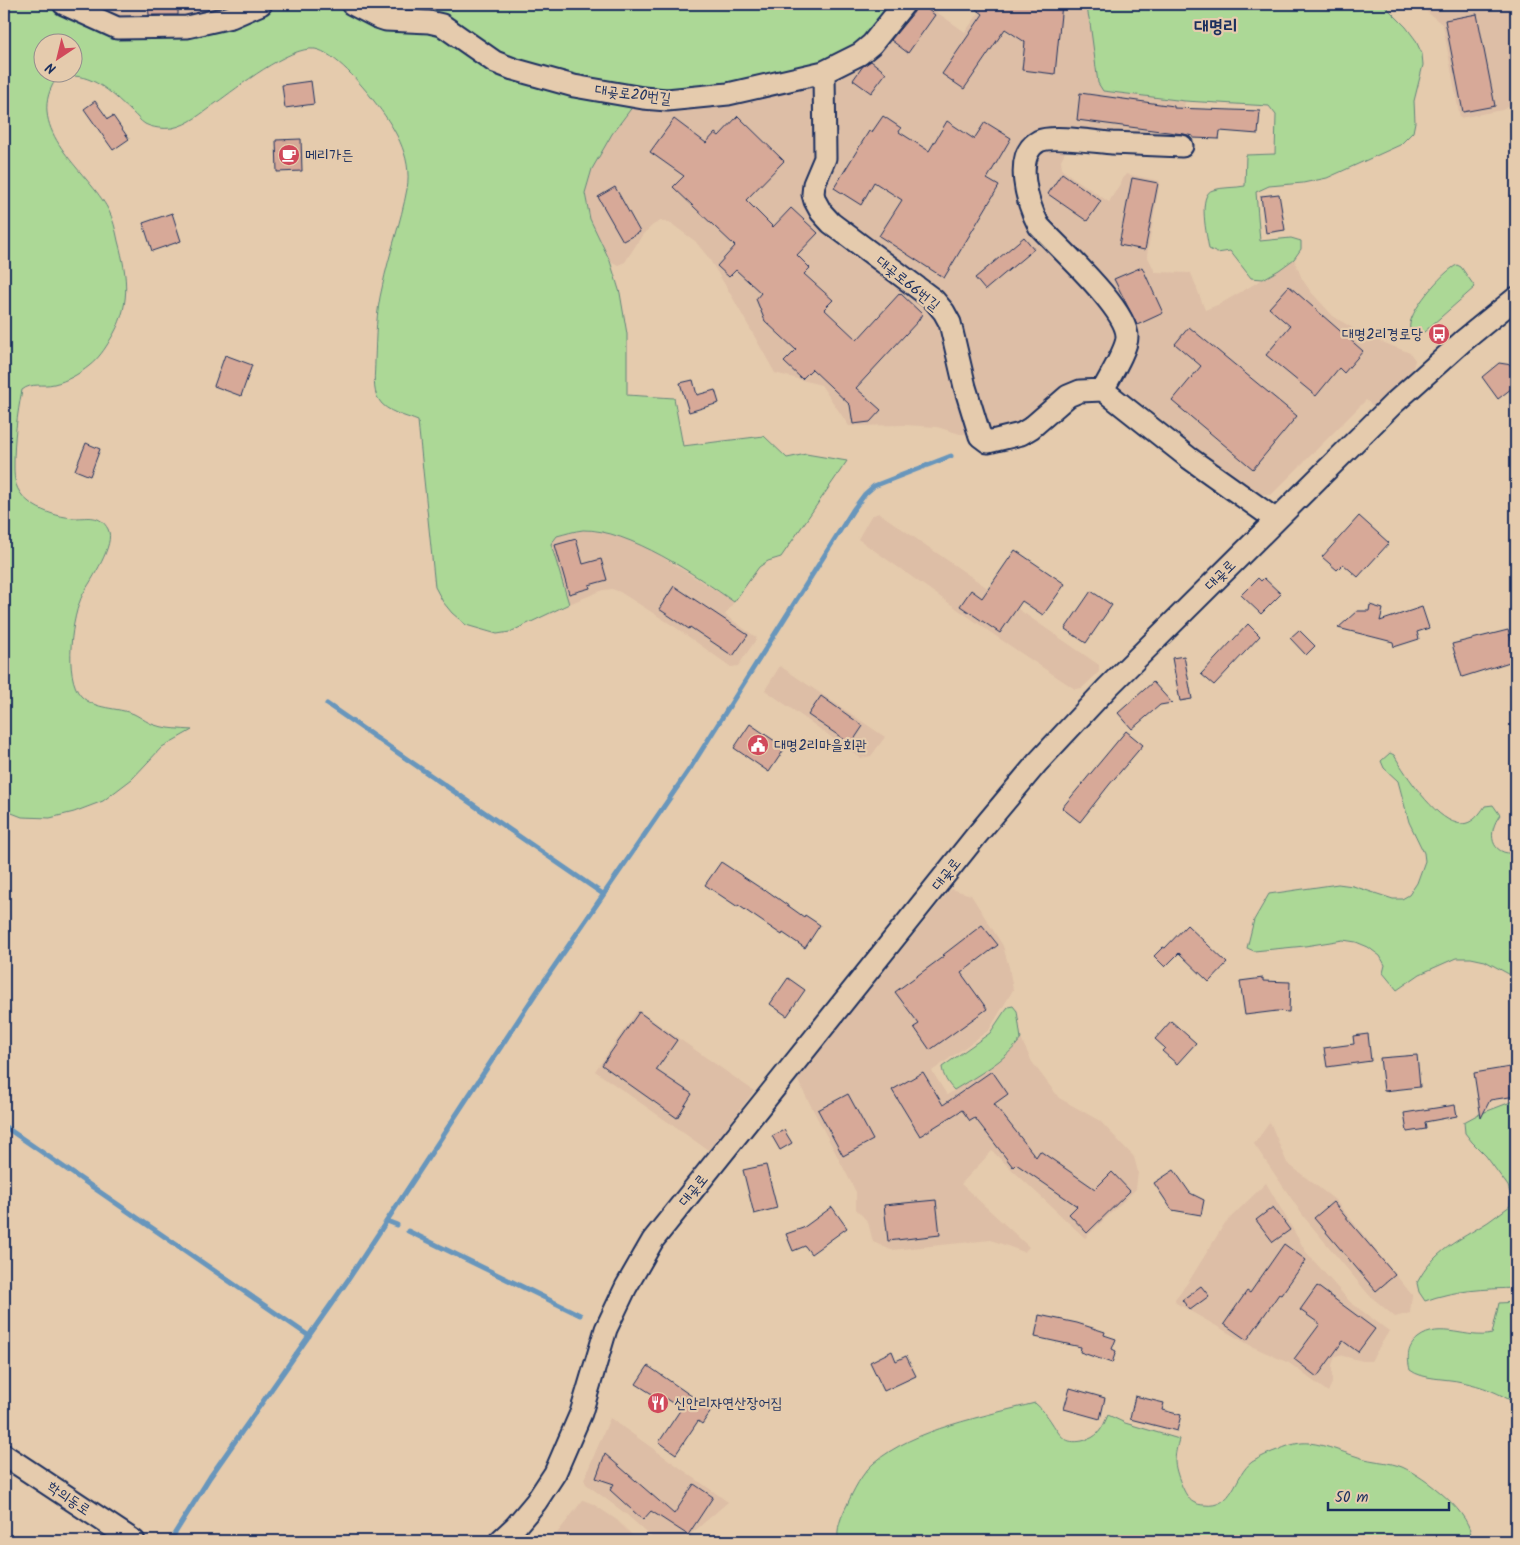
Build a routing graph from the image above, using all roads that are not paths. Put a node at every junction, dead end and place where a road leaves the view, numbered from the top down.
1 (64, 4) edge
2 (261, 4) edge
3 (352, 4) edge
4 (904, 4) edge
5 (824, 72) junction
6 (1182, 146) dead end
7 (1516, 298) edge
8 (1103, 390) junction
9 (1276, 520) junction
10 (4, 1455) edge
11 (134, 1541) edge
12 (500, 1541) edge

1 - 2 street
3 - 5 street, 대곶로20번길
4 - 5 street, 대곶로20번길
5 - 8 street, 대곶로66번길
6 - 8 street
7 - 9 street, 대곶로
8 - 9 street
9 - 12 street, 대곶로
10 - 11 street, 학의동로

